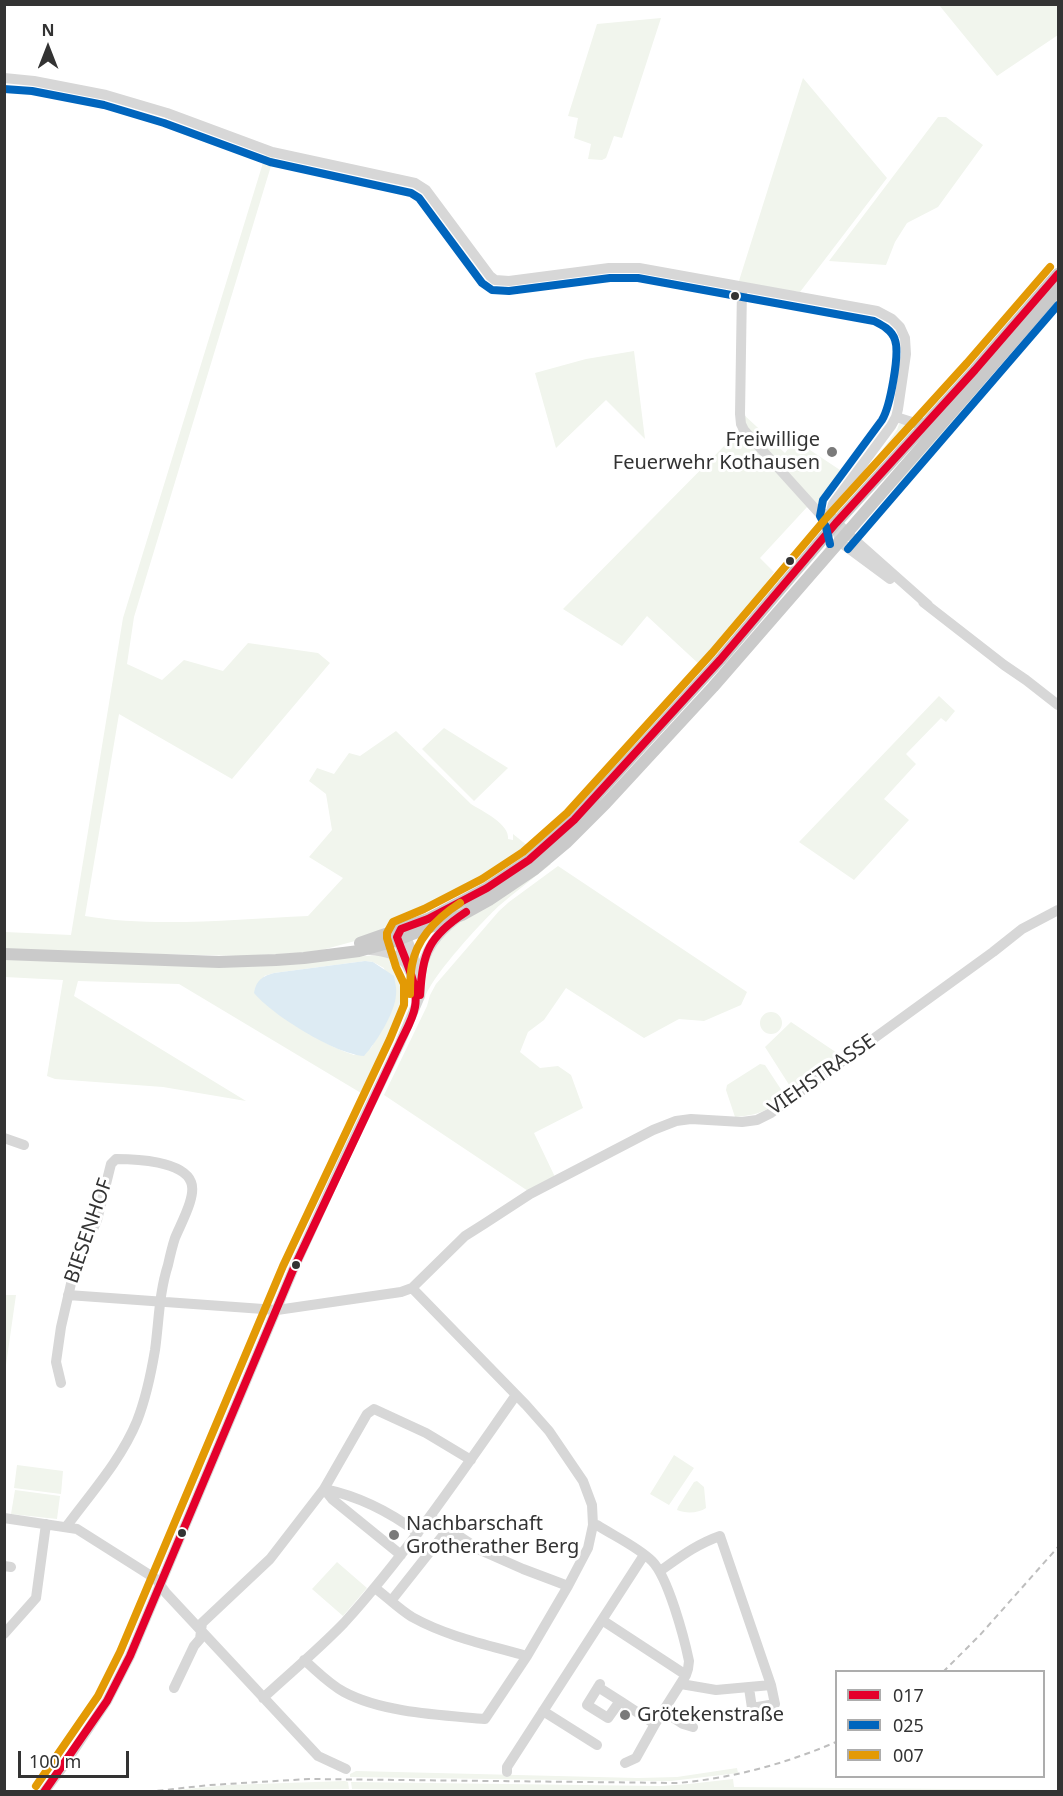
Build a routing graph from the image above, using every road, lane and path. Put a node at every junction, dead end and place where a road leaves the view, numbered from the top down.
1 (4, 78) edge
2 (1059, 274) edge
3 (742, 288) junction
4 (1059, 290) edge
5 (896, 417) junction
6 (928, 423) junction
7 (833, 519) junction
8 (844, 538) junction
9 (1059, 705) edge
10 (1059, 910) edge
11 (462, 915) junction
12 (402, 936) junction
13 (367, 949) junction
14 (4, 954) edge
15 (304, 958) junction
16 (406, 964) junction
17 (420, 981) junction
18 (415, 1007) junction
19 (4, 1138) edge
20 (24, 1145) dead end
21 (412, 1288) junction
22 (68, 1295) junction
23 (160, 1301) junction
24 (277, 1310) junction
25 (61, 1383) dead end
26 (516, 1395) junction
27 (471, 1460) junction
28 (324, 1489) junction
29 (430, 1517) junction
30 (4, 1518) edge
31 (46, 1524) junction
32 (593, 1525) junction
33 (66, 1527) junction
34 (448, 1529) junction
35 (418, 1533) junction
36 (401, 1555) junction
37 (644, 1555) junction
38 (660, 1571) junction
39 (161, 1585) junction
40 (568, 1586) junction
41 (375, 1588) junction
42 (391, 1601) junction
43 (602, 1620) junction
44 (201, 1630) junction
45 (4, 1634) edge
46 (527, 1656) junction
47 (304, 1660) junction
48 (683, 1679) junction
49 (771, 1685) junction
50 (174, 1688) dead end
51 (749, 1688) junction
52 (263, 1698) junction
53 (620, 1701) junction
54 (543, 1711) junction
55 (663, 1711) junction
56 (655, 1724) junction
57 (693, 1727) dead end
58 (597, 1745) dead end
59 (625, 1763) dead end
60 (346, 1769) dead end
61 (507, 1772) dead end
62 (44, 1791) edge

1 - 3 street
2 - 6 main road
3 - 5 street
3 - 7 street
4 - 8 main road
5 - 6 street
5 - 7 street
6 - 7 main road
7 - 8 street
7 - 12 main road
8 - 9 street
8 - 11 main road
10 - 21 street, VIEHSTRASSE
11 - 12 main road
11 - 17 street
12 - 13 main road
12 - 15 main road
12 - 16 street
12 - 17 street
13 - 15 main road
13 - 16 street
14 - 15 main road
16 - 18 street
17 - 18 street
18 - 24 street
19 - 20 street
21 - 24 street
21 - 26 street
22 - 23 street
22 - 23 street, BIESENHOF
22 - 25 street
23 - 24 street
23 - 33 street
24 - 39 street
26 - 27 street
26 - 32 street
27 - 28 street
27 - 29 street
28 - 35 street
28 - 36 street
28 - 44 street
29 - 34 street
29 - 35 street
30 - 31 street
31 - 33 street
31 - 45 street
32 - 37 street
32 - 40 street
33 - 39 street
34 - 40 street
34 - 42 street
35 - 36 street
36 - 41 street
37 - 38 street
37 - 43 street
38 - 48 street
38 - 49 street
39 - 44 street
39 - 62 street
40 - 46 street
41 - 42 street
41 - 47 street
42 - 46 street
43 - 48 street
43 - 54 street
44 - 50 street
44 - 52 street
46 - 47 street
47 - 52 street
48 - 51 street
48 - 55 street
49 - 51 street
49 - 51 street
52 - 60 street
53 - 53 street
53 - 56 street
54 - 58 street
54 - 61 street
55 - 56 street
55 - 57 street
56 - 59 street

